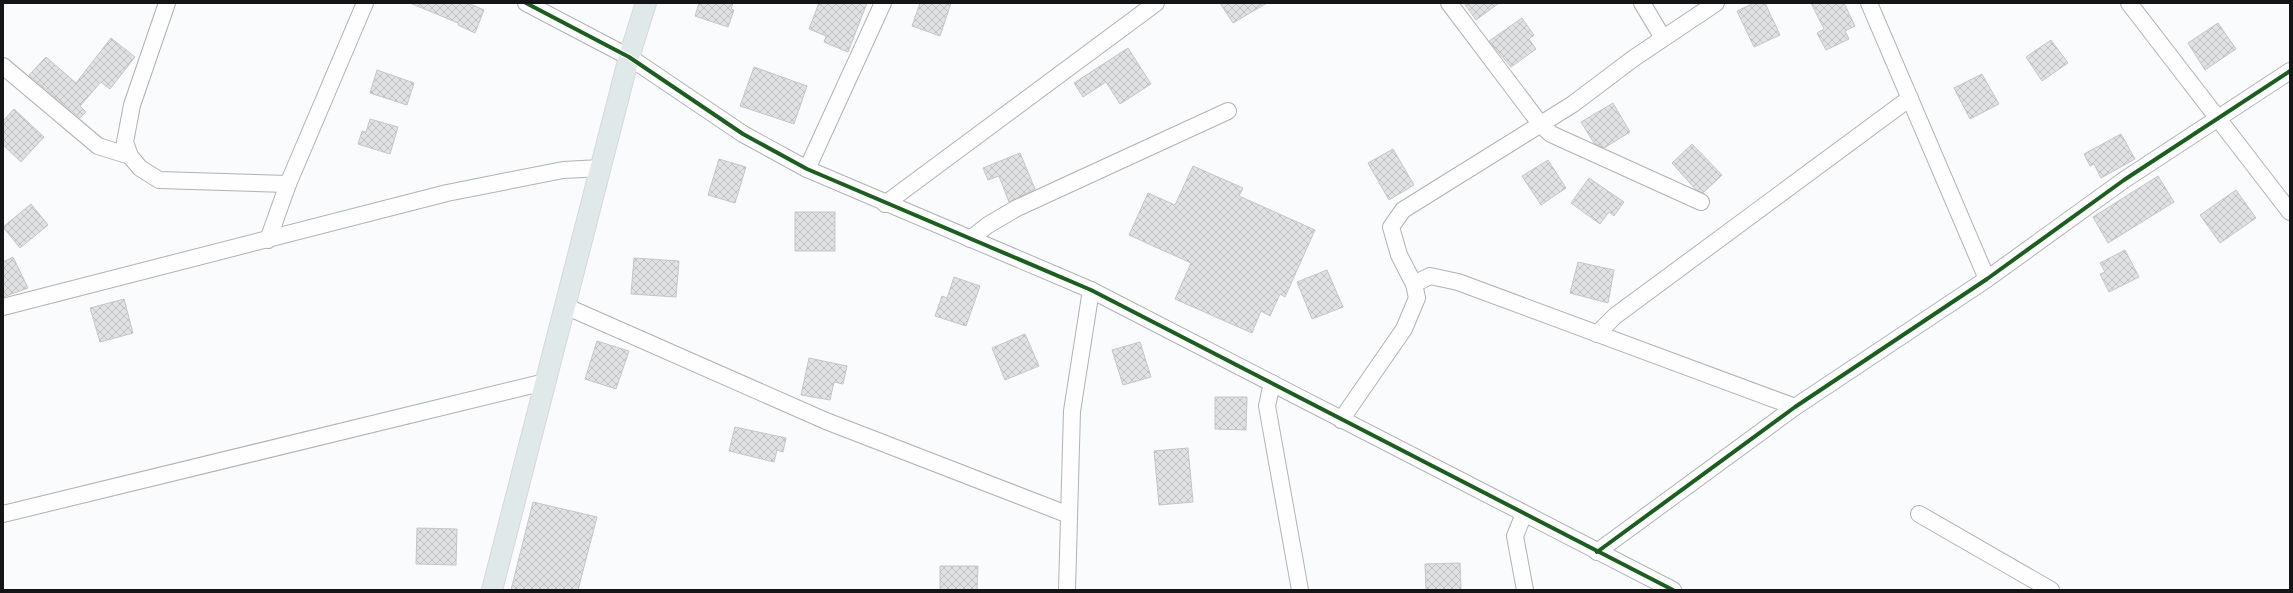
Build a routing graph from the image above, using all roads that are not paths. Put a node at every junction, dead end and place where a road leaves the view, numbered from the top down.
1 (167, 3) edge
2 (365, 3) edge
3 (526, 3) edge
4 (646, 3) edge
5 (883, 3) edge
6 (1156, 3) edge
7 (1449, 3) edge
8 (1642, 3) edge
9 (1716, 3) edge
10 (1869, 3) edge
11 (2129, 3) edge
12 (1663, 38) junction
13 (629, 57) junction
14 (3, 66) edge
15 (2290, 71) edge
16 (1910, 98) junction
17 (1228, 111) dead end
18 (2216, 118) junction
19 (1541, 125) junction
20 (130, 156) junction
21 (601, 168) junction
22 (807, 169) junction
23 (288, 184) junction
24 (1701, 202) dead end
25 (885, 204) junction
26 (2290, 212) edge
27 (970, 239) junction
28 (268, 240) junction
29 (1987, 280) junction
30 (1414, 284) junction
31 (1091, 290) junction
32 (565, 306) junction
33 (3, 308) edge
34 (1597, 334) junction
35 (545, 382) junction
36 (1272, 384) junction
37 (1795, 407) junction
38 (1341, 420) junction
39 (3, 514) edge
40 (1524, 514) junction
41 (1919, 514) dead end
42 (1069, 515) junction
43 (1597, 552) junction
44 (492, 590) edge
45 (1067, 590) edge
46 (1300, 590) edge
47 (1525, 590) edge
48 (1673, 590) edge
49 (2051, 590) edge

1 - 20 street
2 - 23 street
3 - 13 street
4 - 13 main road
5 - 22 street
6 - 25 street
7 - 19 street
8 - 12 street
9 - 12 street
10 - 16 street
11 - 18 street
12 - 19 street
13 - 21 main road
13 - 22 street
14 - 20 street
15 - 18 street
16 - 29 street
16 - 34 street
17 - 27 street
18 - 26 street
18 - 29 street
19 - 24 street
19 - 30 street
20 - 23 street
21 - 28 street
21 - 32 main road
22 - 25 street
23 - 28 street
25 - 27 street
27 - 31 street
28 - 33 street
29 - 37 street
30 - 34 street
30 - 38 street
31 - 36 street
31 - 42 street
32 - 35 main road
32 - 42 street
34 - 37 street
35 - 39 street
35 - 44 main road
36 - 38 street
36 - 46 street
37 - 43 street
38 - 40 street
40 - 43 street
40 - 47 street
41 - 49 street
42 - 45 street
43 - 48 street

